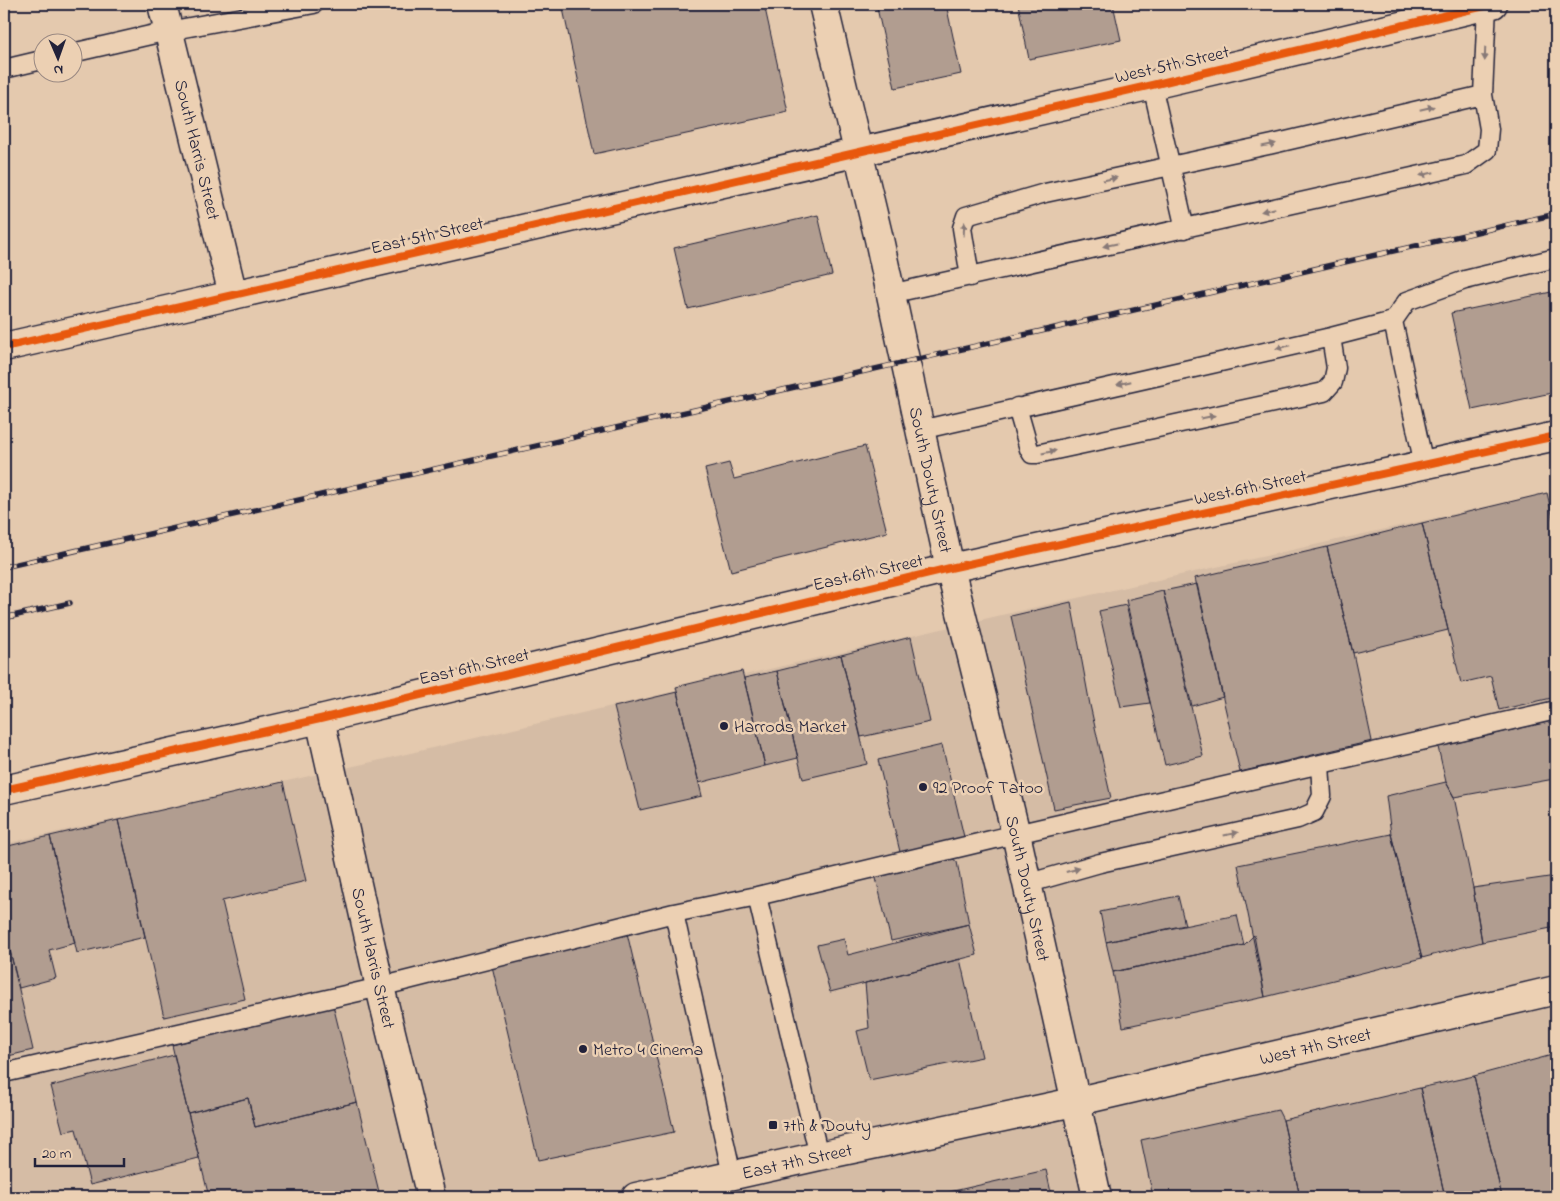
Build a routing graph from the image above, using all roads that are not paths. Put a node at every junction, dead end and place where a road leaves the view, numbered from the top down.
1 (162, 4) edge
2 (314, 4) edge
3 (823, 4) edge
4 (1489, 4) edge
5 (168, 31) junction
6 (82, 51) edge
7 (32, 62) edge
8 (4, 69) edge
9 (1152, 84) junction
10 (1484, 95) junction
11 (858, 152) junction
12 (1170, 166) junction
13 (1185, 229) junction
14 (1556, 258) edge
15 (970, 276) junction
16 (890, 294) junction
17 (233, 295) junction
18 (1393, 321) junction
19 (1330, 337) junction
20 (4, 347) edge
21 (1017, 408) junction
22 (920, 430) junction
23 (1556, 436) edge
24 (1424, 465) junction
25 (950, 568) junction
26 (1556, 710) edge
27 (320, 719) junction
28 (1320, 765) junction
29 (4, 790) edge
30 (1016, 834) junction
31 (1026, 884) junction
32 (757, 896) junction
33 (674, 913) junction
34 (380, 987) junction
35 (1556, 990) edge
36 (4, 1073) edge
37 (1074, 1102) junction
38 (819, 1156) junction
39 (732, 1175) junction
40 (431, 1197) edge
41 (636, 1197) edge
42 (1096, 1197) edge

1 - 5 street, South Harris Street
2 - 5 lane
3 - 11 street, South Douty Street
4 - 9 street, West 5th Street
4 -> 10 lane
5 - 6 lane
5 - 17 street, South Harris Street
7 - 8 lane
9 - 11 street, West 5th Street
9 - 12 lane
12 -> 10 lane
10 -> 13 lane
11 - 16 street, South Douty Street
11 - 17 street, East 5th Street
12 - 13 lane
15 -> 12 lane
13 -> 15 lane
14 - 18 lane
15 - 16 lane
16 - 22 street, South Douty Street
17 - 20 street, East 5th Street
18 - 19 lane
18 - 24 lane
19 -> 21 lane
21 -> 19 lane
21 - 22 lane
22 - 25 street, South Douty Street
23 - 24 street, West 6th Street
24 - 25 street, West 6th Street
25 - 27 street, East 6th Street
25 - 30 street, South Douty Street
26 - 28 lane
27 - 29 street, East 6th Street
27 - 34 street, South Harris Street
28 - 30 lane
31 -> 28 lane
30 - 31 street, South Douty Street
30 - 32 lane
31 - 37 street, South Douty Street
32 - 33 lane
32 - 38 lane
33 - 34 lane
33 - 39 lane
34 - 36 lane
34 - 40 street, South Harris Street
35 - 37 street, West 7th Street
37 - 38 street, East 7th Street
37 - 42 street, South Douty Street
38 - 39 street, East 7th Street
39 - 41 street, East 7th Street

